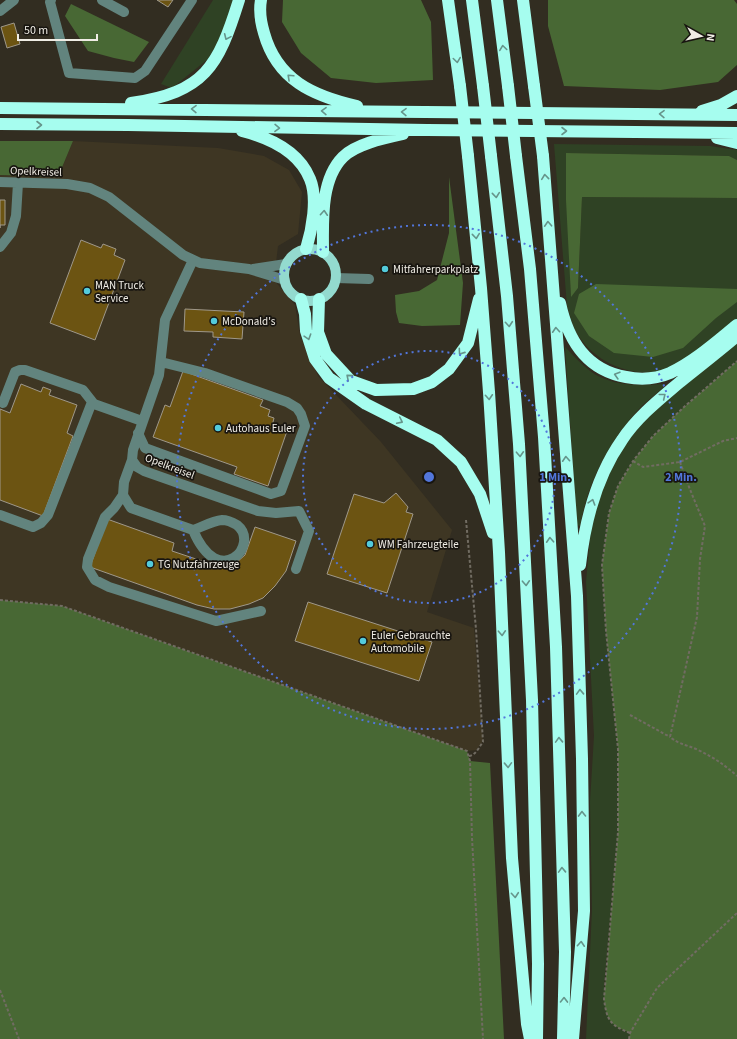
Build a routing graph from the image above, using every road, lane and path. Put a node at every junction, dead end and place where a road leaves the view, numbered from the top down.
1 (14, 0) edge
2 (51, 0) edge
3 (102, 0) edge
4 (192, 0) edge
5 (239, 0) edge
6 (261, 0) edge
7 (443, 0) edge
8 (448, 0) edge
9 (472, 0) edge
10 (497, 0) edge
11 (523, 0) edge
12 (527, 0) edge
13 (0, 11) edge
14 (124, 12) dead end
15 (526, 20) junction
16 (453, 35) junction
17 (737, 96) edge
18 (0, 108) edge
19 (93, 108) junction
20 (378, 111) junction
21 (690, 115) junction
22 (737, 115) edge
23 (0, 124) edge
24 (224, 127) junction
25 (428, 130) junction
26 (692, 133) junction
27 (737, 133) edge
28 (737, 143) edge
29 (0, 182) edge
30 (18, 183) junction
31 (1, 245) edge
32 (306, 249) junction
33 (550, 250) junction
34 (323, 252) junction
35 (193, 260) junction
36 (286, 264) junction
37 (249, 269) junction
38 (336, 278) junction
39 (285, 280) junction
40 (369, 280) dead end
41 (481, 288) junction
42 (301, 299) junction
43 (319, 299) junction
44 (737, 325) edge
45 (737, 336) edge
46 (737, 361) edge
47 (160, 362) junction
48 (92, 402) junction
49 (3, 403) dead end
50 (142, 421) junction
51 (138, 433) junction
52 (737, 438) edge
53 (132, 460) junction
54 (633, 461) junction
55 (680, 462) junction
56 (124, 495) junction
57 (0, 515) edge
58 (466, 520) dead end
59 (193, 530) junction
60 (499, 552) junction
61 (296, 568) dead end
62 (577, 596) junction
63 (0, 600) edge
64 (261, 611) dead end
65 (630, 715) dead end
66 (670, 737) junction
67 (469, 756) junction
68 (737, 776) edge
69 (737, 913) edge
70 (0, 990) edge
71 (630, 1033) junction
72 (19, 1039) edge
73 (483, 1039) edge
74 (530, 1039) edge
75 (537, 1039) edge
76 (563, 1039) edge
77 (574, 1039) edge
78 (629, 1039) edge

1 - 13 street
2 - 4 street
3 - 14 street
5 -> 19 highway
20 -> 6 highway
7 - 16 highway
8 - 16 highway
9 -> 75 highway, bridge
76 -> 10 highway, bridge
11 - 15 highway
12 - 15 highway
33 -> 15 highway, bridge
16 -> 41 highway, bridge
17 - 21 highway
18 - 19 highway
20 -> 19 highway
21 -> 20 highway
21 - 22 highway
23 -> 24 highway
24 -> 25 highway
24 - 32 highway
25 -> 26 highway
34 -> 25 highway
26 - 27 highway
26 - 28 highway
29 - 30 street, Opelkreisel
30 - 31 street
30 - 35 street, Opelkreisel
32 - 34 main road
32 - 36 main road
44 -> 33 highway
62 -> 33 highway
34 - 38 main road
35 - 37 street, Opelkreisel
35 - 47 street, Opelkreisel
36 - 37 street, Opelkreisel
36 - 39 main road
37 - 39 street, Opelkreisel
38 - 40 street
38 - 43 main road
39 - 42 main road
41 -> 43 highway
41 -> 60 highway
42 - 43 main road
42 -> 60 highway
62 -> 45 highway
46 - 54 path
47 - 50 street, Opelkreisel
47 - 51 street
48 - 49 street
48 - 50 street
48 - 57 street
50 - 51 street, Opelkreisel
51 - 53 street, Opelkreisel
52 - 55 path
53 - 56 street
53 - 61 street, Opelkreisel
54 - 55 path
54 - 71 path
55 - 66 path
56 - 59 street
56 - 64 street
58 - 67 path
59 - 59 street
60 -> 74 highway
77 -> 62 highway
63 - 67 path
65 - 66 path
66 - 68 path
67 - 73 path
69 - 71 path
70 - 72 path
71 - 78 path

